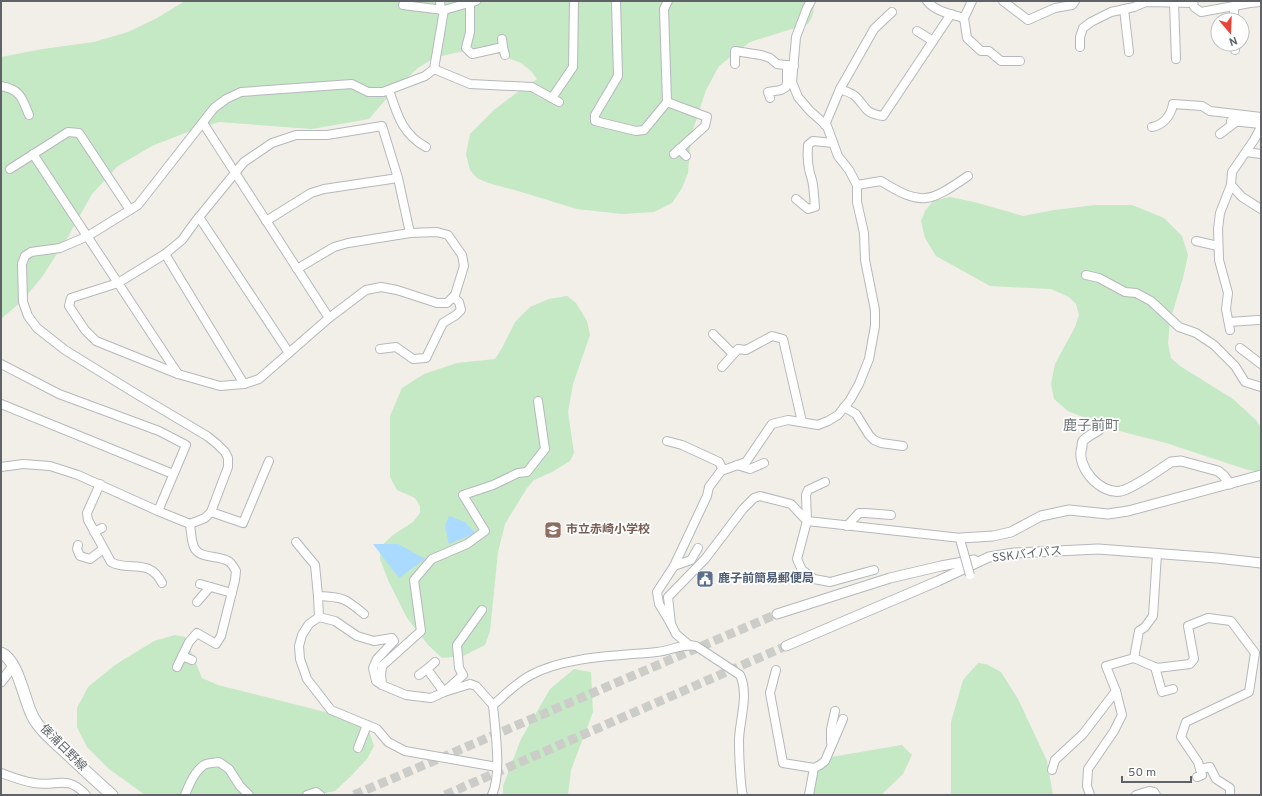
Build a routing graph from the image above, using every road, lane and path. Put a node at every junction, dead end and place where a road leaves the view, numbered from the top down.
1 (440, 1) edge
2 (574, 1) edge
3 (616, 1) edge
4 (668, 1) edge
5 (811, 1) edge
6 (927, 1) edge
7 (972, 1) edge
8 (1003, 1) edge
9 (1075, 1) edge
10 (473, 2) edge
11 (1174, 2) junction
12 (1193, 2) edge
13 (1261, 2) edge
14 (404, 5) dead end
15 (1234, 6) junction
16 (1124, 9) junction
17 (442, 10) junction
18 (892, 12) dead end
19 (1234, 12) edge
20 (951, 14) junction
21 (964, 18) junction
22 (917, 31) dead end
23 (933, 41) junction
24 (503, 47) dead end
25 (1080, 47) dead end
26 (1130, 52) dead end
27 (1176, 59) dead end
28 (1020, 61) dead end
29 (735, 64) dead end
30 (790, 66) junction
31 (434, 69) junction
32 (1, 86) edge
33 (840, 89) junction
34 (390, 90) junction
35 (770, 98) dead end
36 (667, 102) junction
37 (29, 116) dead end
38 (1261, 117) edge
39 (203, 123) junction
40 (1261, 124) edge
41 (825, 125) junction
42 (1152, 128) dead end
43 (1220, 134) dead end
44 (833, 142) junction
45 (426, 147) dead end
46 (1246, 152) junction
47 (33, 154) junction
48 (1261, 154) edge
49 (686, 156) dead end
50 (10, 169) dead end
51 (235, 173) junction
52 (968, 176) dead end
53 (398, 178) junction
54 (857, 185) junction
55 (1231, 185) junction
56 (796, 199) dead end
57 (1261, 209) edge
58 (130, 210) junction
59 (199, 217) junction
60 (266, 221) junction
61 (410, 233) junction
62 (88, 236) junction
63 (1196, 241) dead end
64 (1218, 246) junction
65 (165, 254) junction
66 (297, 269) junction
67 (1086, 275) dead end
68 (118, 283) junction
69 (453, 297) junction
70 (329, 318) junction
71 (1258, 320) dead end
72 (713, 334) dead end
73 (1240, 348) dead end
74 (380, 349) dead end
75 (289, 353) junction
76 (733, 354) junction
77 (1, 364) edge
78 (1261, 364) edge
79 (722, 367) dead end
80 (178, 374) junction
81 (244, 384) junction
82 (1261, 387) edge
83 (538, 401) dead end
84 (1, 404) edge
85 (844, 407) junction
86 (802, 422) junction
87 (1099, 430) dead end
88 (667, 441) dead end
89 (903, 446) dead end
90 (269, 461) dead end
91 (764, 463) dead end
92 (737, 465) junction
93 (1, 467) edge
94 (723, 470) junction
95 (173, 474) junction
96 (1261, 475) edge
97 (825, 482) dead end
98 (100, 484) junction
99 (1230, 484) junction
100 (158, 511) junction
101 (211, 512) junction
102 (891, 515) dead end
103 (808, 521) junction
104 (190, 524) junction
105 (848, 526) junction
106 (102, 528) dead end
107 (94, 532) junction
108 (961, 540) junction
109 (296, 542) dead end
110 (78, 545) dead end
111 (698, 548) dead end
112 (103, 549) junction
113 (1157, 554) junction
114 (989, 557) junction
115 (1261, 563) edge
116 (674, 566) junction
117 (874, 570) dead end
118 (970, 575) dead end
119 (162, 583) dead end
120 (200, 584) dead end
121 (210, 587) junction
122 (232, 593) junction
123 (318, 596) junction
124 (197, 602) dead end
125 (482, 610) dead end
126 (364, 614) dead end
127 (777, 614) tunnel mouth
128 (319, 617) junction
129 (671, 624) junction
130 (689, 645) junction
131 (786, 646) tunnel mouth
132 (1, 653) edge
133 (182, 656) junction
134 (1134, 658) junction
135 (192, 660) dead end
136 (435, 662) dead end
137 (14, 666) junction
138 (177, 667) dead end
139 (1156, 667) junction
140 (427, 669) junction
141 (776, 670) dead end
142 (418, 675) dead end
143 (1, 682) edge
144 (382, 685) junction
145 (1173, 689) dead end
146 (1116, 691) junction
147 (444, 692) junction
148 (493, 705) junction
149 (835, 711) dead end
150 (843, 719) dead end
151 (367, 725) junction
152 (831, 746) junction
153 (358, 748) dead end
154 (497, 767) junction
155 (814, 768) junction
156 (1052, 770) dead end
157 (1, 773) edge
158 (86, 795) edge
159 (112, 795) edge
160 (185, 795) edge
161 (249, 795) edge
162 (307, 795) edge
163 (320, 795) edge
164 (492, 795) edge
165 (743, 795) edge
166 (810, 795) edge
167 (1090, 795) edge
168 (1136, 795) edge
169 (1156, 795) edge
170 (1230, 795) edge

1 - 17 street
2 - 31 street
3 - 36 street
4 - 36 street
5 - 30 street
6 - 20 street
7 - 21 street
8 - 9 street
10 - 17 street
10 - 24 street
11 - 12 street
11 - 16 street
11 - 27 street
12 - 15 street
13 - 15 street
14 - 17 street
15 - 19 street
16 - 25 street
16 - 26 street
17 - 31 street
18 - 33 street
20 - 21 street
20 - 23 street
21 - 28 street
22 - 23 street
23 - 33 street
29 - 30 street
30 - 35 street
30 - 41 street
31 - 34 street
32 - 37 street
33 - 41 street
34 - 39 street
34 - 45 street
36 - 49 street
38 - 42 street
39 - 51 street
39 - 58 street
40 - 43 street
40 - 46 street
41 - 44 street
44 - 54 street
44 - 56 street
46 - 48 street
46 - 55 street
47 - 50 street
47 - 58 street
47 - 62 street
51 - 53 street
51 - 59 street
51 - 60 street
52 - 54 street
53 - 60 street
53 - 61 street
54 - 85 street
55 - 57 street
55 - 64 street
58 - 62 street
59 - 65 street
59 - 75 street
60 - 66 street
61 - 66 street
61 - 69 street
62 - 68 street
62 - 101 street
63 - 64 street
64 - 71 street
65 - 68 street
65 - 81 street
66 - 70 street
67 - 82 street
68 - 80 street
68 - 80 street
69 - 70 street
69 - 74 street
70 - 75 street
72 - 76 street
73 - 78 street
75 - 81 street
76 - 79 street
76 - 86 street
77 - 95 street
80 - 81 street
83 - 144 street
84 - 95 street
85 - 86 street
85 - 89 street
86 - 92 street
87 - 99 street
88 - 94 street
90 - 101 street
91 - 92 street
92 - 94 street
93 - 98 street
94 - 116 street
95 - 100 street
96 - 99 street
97 - 103 street
98 - 100 street
98 - 107 street
99 - 108 street
100 - 104 street
101 - 104 street
102 - 105 street
103 - 105 street
103 - 117 street
103 - 129 street
104 - 122 street
105 - 108 street
106 - 107 street
107 - 112 street
108 - 118 street, bridge
109 - 123 street
110 - 112 street
111 - 116 street
112 - 119 street
113 - 114 street, SSKバイパス
113 - 115 street, SSKバイパス
113 - 134 street
114 - 127 street
114 - 131 street, SSKバイパス
116 - 129 street
120 - 121 street
121 - 122 street
121 - 124 street
122 - 133 street
123 - 126 street
123 - 128 street
125 - 147 street
128 - 144 street
128 - 151 street
129 - 130 street
130 - 148 street
130 - 165 street
132 - 137 main road, 俵浦日野線
133 - 135 street
133 - 138 street
134 - 139 street
134 - 146 street
136 - 140 street
137 - 143 street
137 - 159 main road, 俵浦日野線
139 - 145 street
139 - 170 street
140 - 142 street
140 - 147 street
141 - 155 street
144 - 147 street
146 - 156 street
146 - 167 street
147 - 148 street
148 - 154 street
149 - 152 street
150 - 152 street
151 - 153 street
151 - 154 street
152 - 155 street
154 - 164 street
155 - 166 street
157 - 158 street
160 - 161 street
162 - 163 street
168 - 169 street

